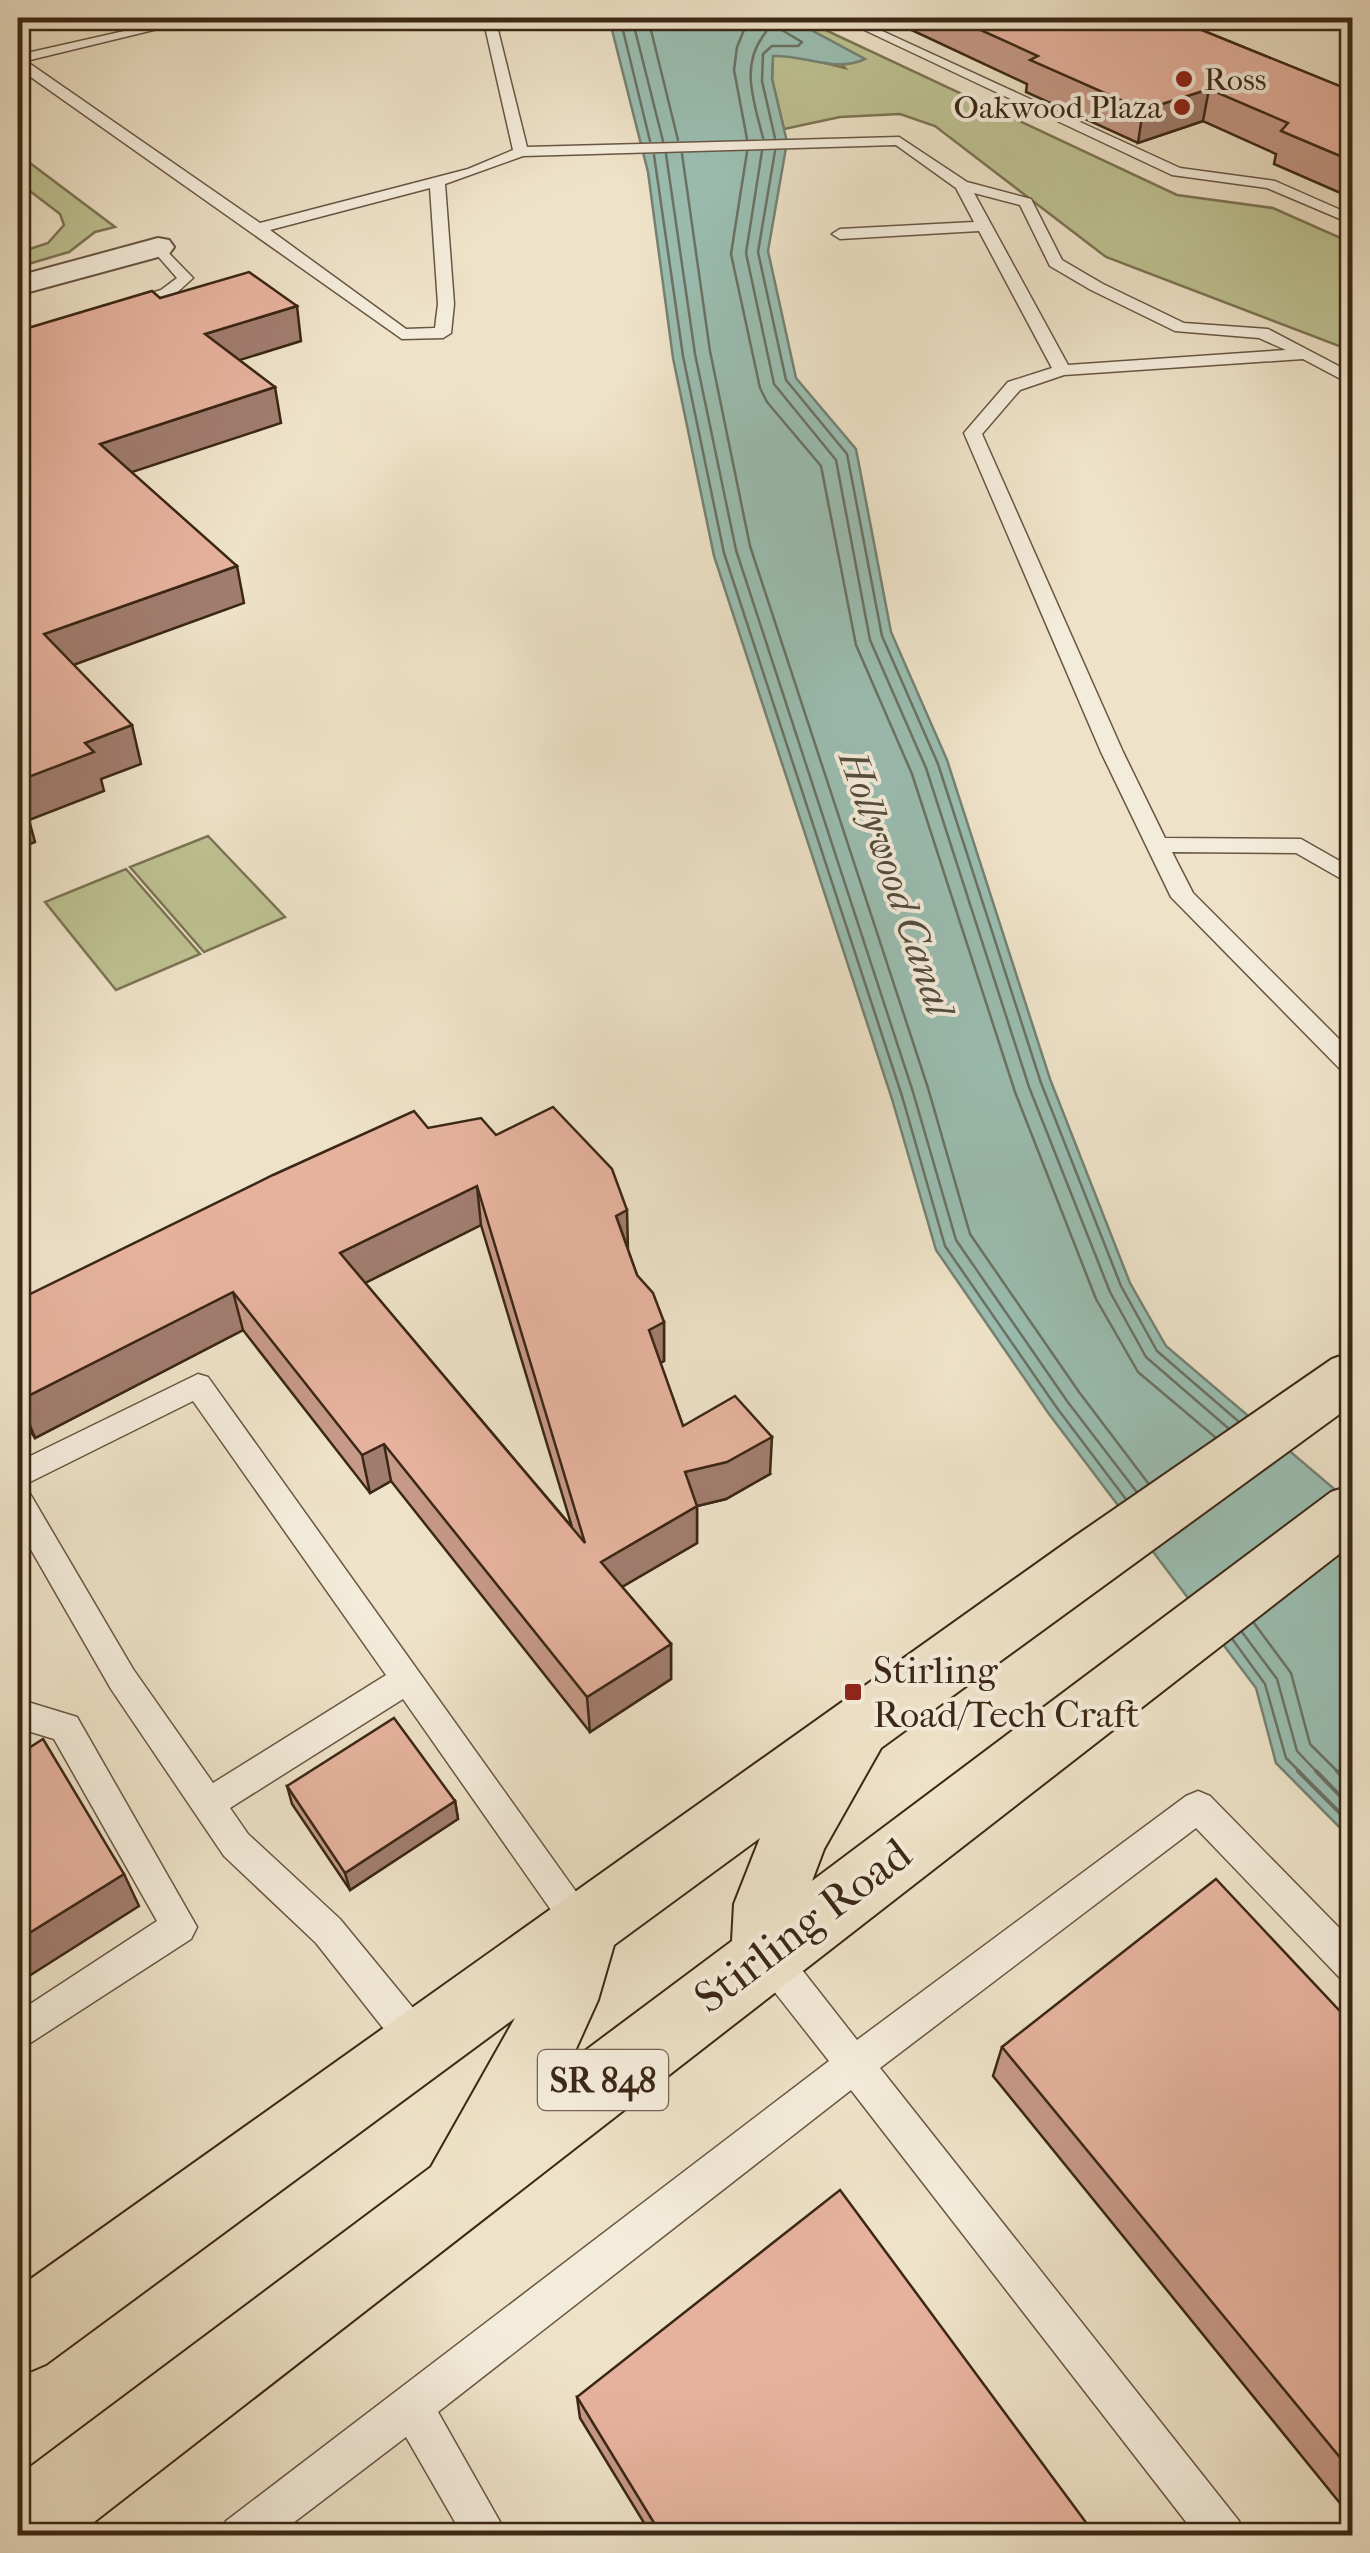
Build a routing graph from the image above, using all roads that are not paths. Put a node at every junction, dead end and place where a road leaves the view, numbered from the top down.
1 (197, 18) edge
2 (488, 18) edge
3 (844, 18) edge
4 (18, 60) edge
5 (521, 152) junction
6 (437, 182) junction
7 (962, 186) junction
8 (1352, 220) edge
9 (984, 226) junction
10 (258, 228) junction
11 (840, 234) dead end
12 (158, 247) joint
13 (18, 286) edge
14 (104, 312) edge
15 (1306, 354) junction
16 (1062, 370) junction
17 (1352, 380) edge
18 (1158, 845) junction
19 (1352, 878) edge
20 (1352, 1066) edge
21 (1352, 1375) edge
22 (18, 1476) edge
23 (18, 1501) edge
24 (1352, 1510) edge
25 (407, 1678) junction
26 (20, 1716) edge
27 (863, 1724) junction
28 (208, 1804) junction
29 (584, 1928) junction
30 (767, 1954) junction
31 (1352, 1966) edge
32 (18, 2033) edge
33 (420, 2045) junction
34 (854, 2065) junction
35 (453, 2195) junction
36 (18, 2336) edge
37 (412, 2407) junction
38 (18, 2528) edge
39 (241, 2536) edge
40 (487, 2536) edge
41 (1224, 2536) edge

1 - 4 lane
2 - 5 lane
3 - 8 lane
4 - 10 lane
5 - 6 lane
5 - 7 lane
6 - 10 lane
6 - 10 lane
7 - 9 lane
7 - 15 lane
9 - 11 lane
9 - 16 lane
12 - 13 street
12 - 14 lane
15 - 16 lane
15 - 17 lane
16 - 18 lane
18 - 19 lane
18 - 20 lane
21 - 27 main road
22 - 25 lane
23 - 28 lane
24 - 30 main road, Stirling Road / SR 848
25 - 28 lane
25 - 29 lane
26 - 32 lane
27 - 29 main road
27 - 30 main road
28 - 33 lane
29 - 33 main road
29 - 35 main road
30 - 34 lane
30 - 35 main road, Stirling Road / SR 848
31 - 34 lane
33 - 36 main road
34 - 37 lane
34 - 41 lane
35 - 38 main road, Stirling Road / SR 848
37 - 39 lane
37 - 40 lane

